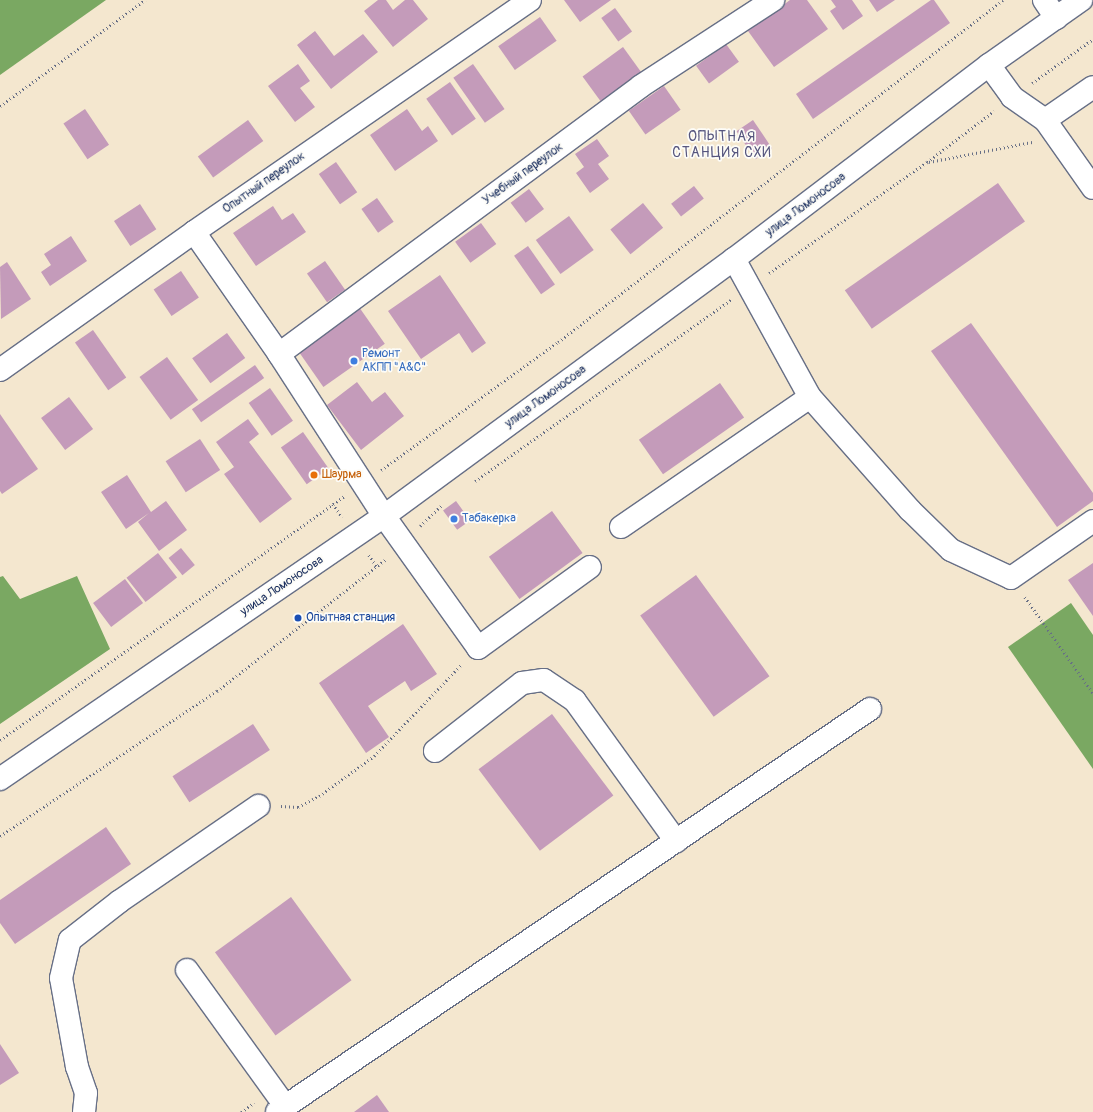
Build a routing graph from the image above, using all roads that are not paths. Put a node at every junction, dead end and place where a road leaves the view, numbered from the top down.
1 (530, 0) edge
2 (773, 0) edge
3 (1081, 0) edge
4 (1050, 9) edge
5 (989, 66) junction
6 (1093, 88) edge
7 (1045, 120) junction
8 (1093, 188) edge
9 (194, 232) junction
10 (734, 259) junction
11 (278, 354) junction
12 (0, 370) edge
13 (810, 397) junction
14 (384, 516) junction
15 (1093, 521) edge
16 (621, 527) dead end
17 (590, 568) dead end
18 (870, 709) dead end
19 (435, 751) dead end
20 (0, 779) edge
21 (258, 806) road end
22 (676, 842) junction
23 (188, 970) dead end
24 (281, 1109) edge
25 (84, 1112) edge

1 - 9 street, Опытный переулок
2 - 11 street, Учебный переулок
3 - 4 street, улица Ломоносова
4 - 5 street, улица Ломоносова
5 - 7 street
5 - 10 street, улица Ломоносова
6 - 7 street
7 - 8 street
9 - 11 street
9 - 12 street, Опытный переулок
10 - 13 street
10 - 14 street, улица Ломоносова
11 - 14 street
13 - 15 street
13 - 16 street
14 - 17 street
14 - 20 street, улица Ломоносова
18 - 22 street
19 - 22 street
21 - 25 street
22 - 24 street
23 - 24 street

